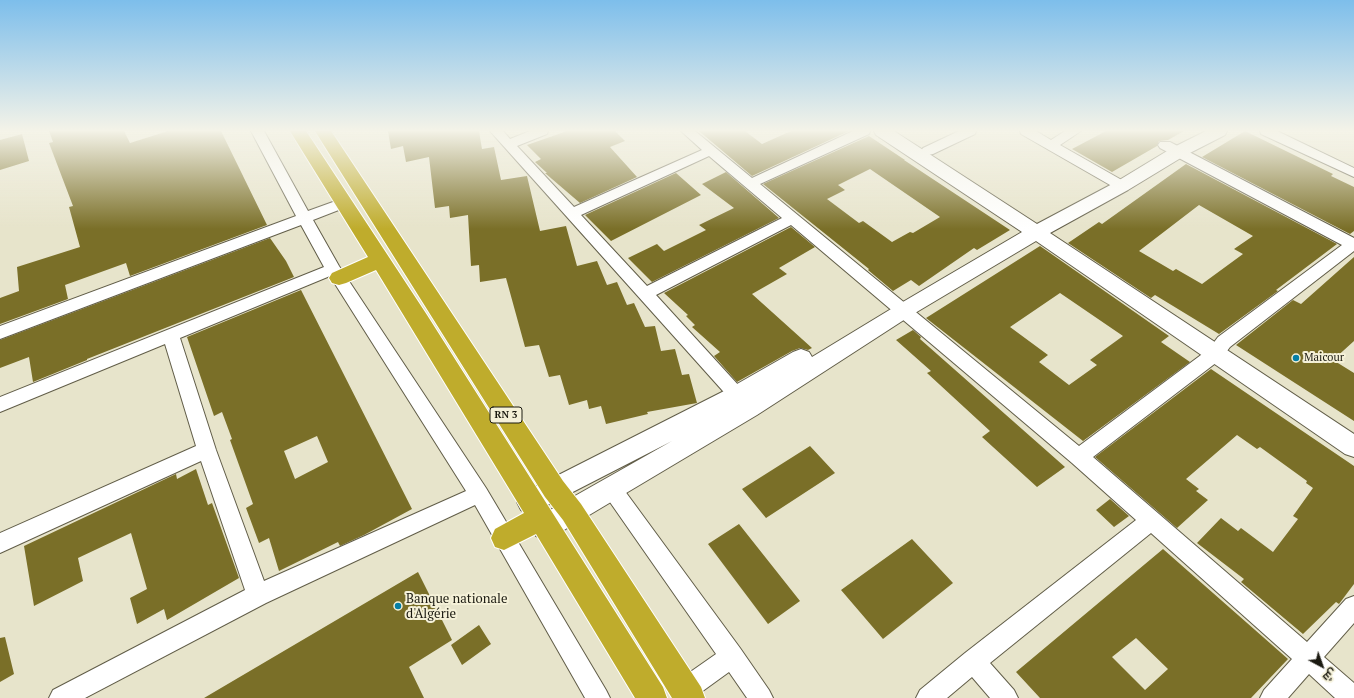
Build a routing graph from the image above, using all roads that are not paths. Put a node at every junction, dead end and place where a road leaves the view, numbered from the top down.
1 (275, 164) edge
2 (320, 164) edge
3 (344, 164) edge
4 (527, 164) edge
5 (682, 164) edge
6 (725, 164) edge
7 (793, 164) edge
8 (935, 164) edge
9 (947, 164) edge
10 (1083, 164) edge
11 (1146, 164) edge
12 (1201, 164) edge
13 (1334, 164) edge
14 (1354, 173) edge
15 (1116, 182) junction
16 (749, 184) junction
17 (344, 203) junction
18 (572, 214) junction
19 (305, 217) junction
20 (791, 219) junction
21 (1036, 226) junction
22 (1354, 244) edge
23 (380, 260) junction
24 (336, 273) junction
25 (645, 294) junction
26 (899, 308) junction
27 (0, 333) edge
28 (171, 336) junction
29 (1220, 348) junction
30 (743, 402) junction
31 (0, 405) edge
32 (1354, 429) edge
33 (1354, 447) edge
34 (207, 450) junction
35 (1079, 457) junction
36 (554, 489) junction
37 (612, 489) junction
38 (479, 494) junction
39 (572, 512) junction
40 (538, 516) junction
41 (1152, 520) junction
42 (504, 538) junction
43 (0, 543) edge
44 (258, 595) junction
45 (1354, 607) edge
46 (732, 656) junction
47 (1308, 660) junction
48 (973, 661) junction
49 (687, 694) edge
50 (62, 698) edge
51 (598, 698) edge
52 (652, 698) edge
53 (761, 698) edge
54 (928, 698) edge
55 (1006, 698) edge
56 (1272, 698) edge
57 (1353, 698) edge

1 - 19 street
2 - 17 highway, RN 3
3 - 36 highway, RN 3
4 - 18 street
5 - 18 street
6 - 16 street
7 - 16 street
8 - 21 street
9 - 21 street
10 - 15 street
11 - 15 street
12 - 22 street
13 - 14 street
15 - 21 street
16 - 20 street
17 - 19 street
17 - 23 highway, RN 3
18 - 25 street
19 - 24 street
19 - 27 street
20 - 25 street
20 - 26 street
21 - 26 street
21 - 29 street
22 - 29 street
23 - 24 highway
23 - 40 highway, RN 3
24 - 28 street
24 - 38 street
25 - 30 street
26 - 30 street
26 - 35 street
28 - 31 street
28 - 34 street
29 - 32 street
29 - 33 street
29 - 35 street
30 - 36 street
30 - 37 street
34 - 43 street
34 - 44 street
35 - 41 street
36 - 39 highway, RN 3
36 - 40 street
37 - 39 street
37 - 46 street
38 - 42 street
38 - 44 street
39 - 40 street
39 - 49 highway, RN 3
40 - 42 highway
40 - 52 highway, RN 3
41 - 47 street
41 - 48 street
42 - 51 street
44 - 50 street
45 - 47 street
46 - 49 street
46 - 53 street
47 - 56 street
47 - 57 street
48 - 54 street
48 - 55 street

